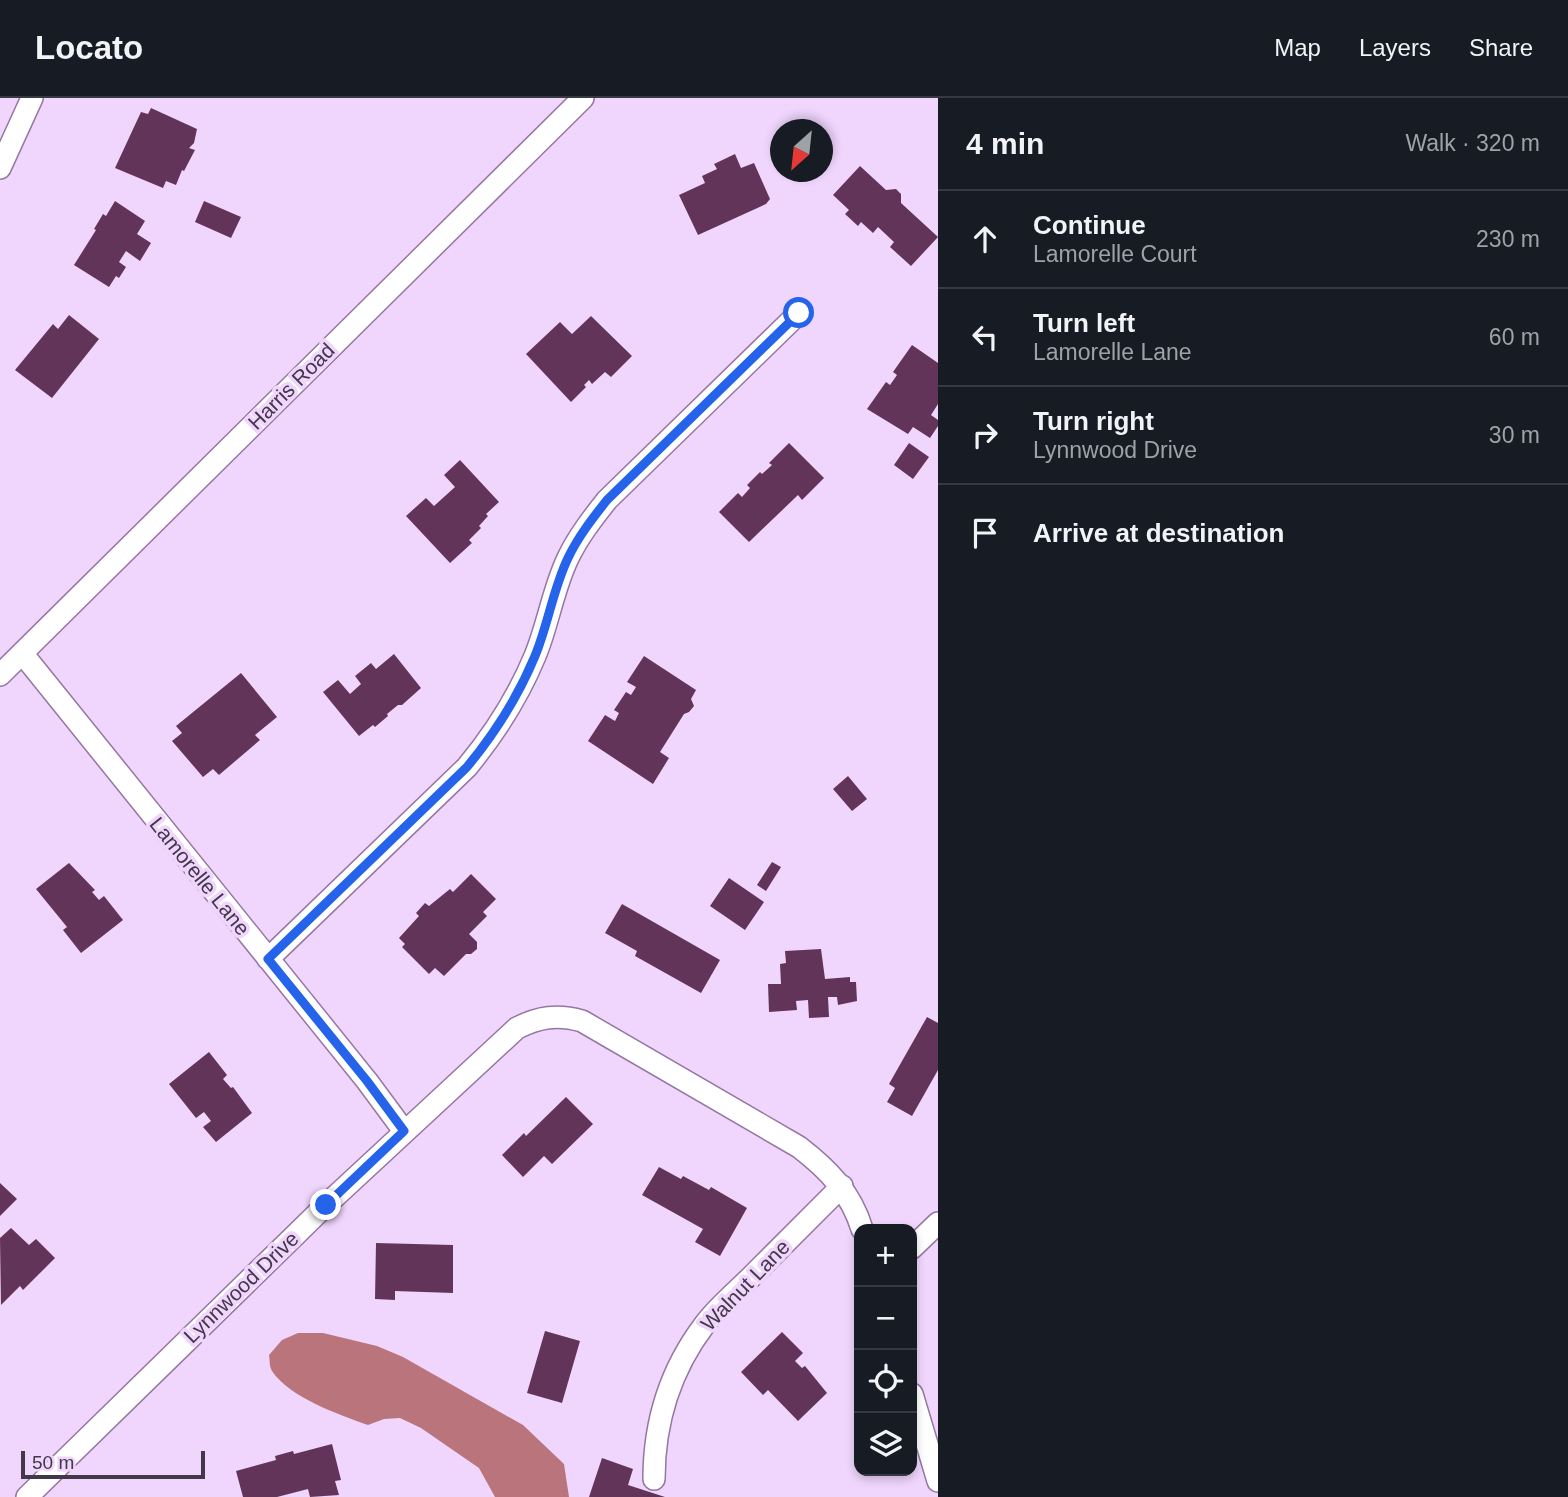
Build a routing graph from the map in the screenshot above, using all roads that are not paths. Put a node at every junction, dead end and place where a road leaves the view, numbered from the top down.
1 (32, 98) edge
2 (583, 98) edge
3 (0, 168) edge
4 (799, 313) dead end
5 (22, 653) junction
6 (0, 675) edge
7 (268, 959) junction
8 (404, 1131) junction
9 (842, 1186) junction
10 (938, 1223) edge
11 (860, 1224) edge
12 (917, 1243) edge
13 (917, 1411) edge
14 (654, 1479) dead end
15 (938, 1481) edge
16 (27, 1497) edge

1 - 3 street
2 - 5 street, Harris Road
4 - 7 street
5 - 6 street, Harris Road
5 - 7 street, Lamorelle Lane
7 - 8 street, Lamorelle Lane
8 - 9 street, Lynnwood Drive
8 - 16 street, Lynnwood Drive
9 - 11 street, Lynnwood Drive
9 - 14 street, Walnut Lane
10 - 12 street
13 - 15 street

